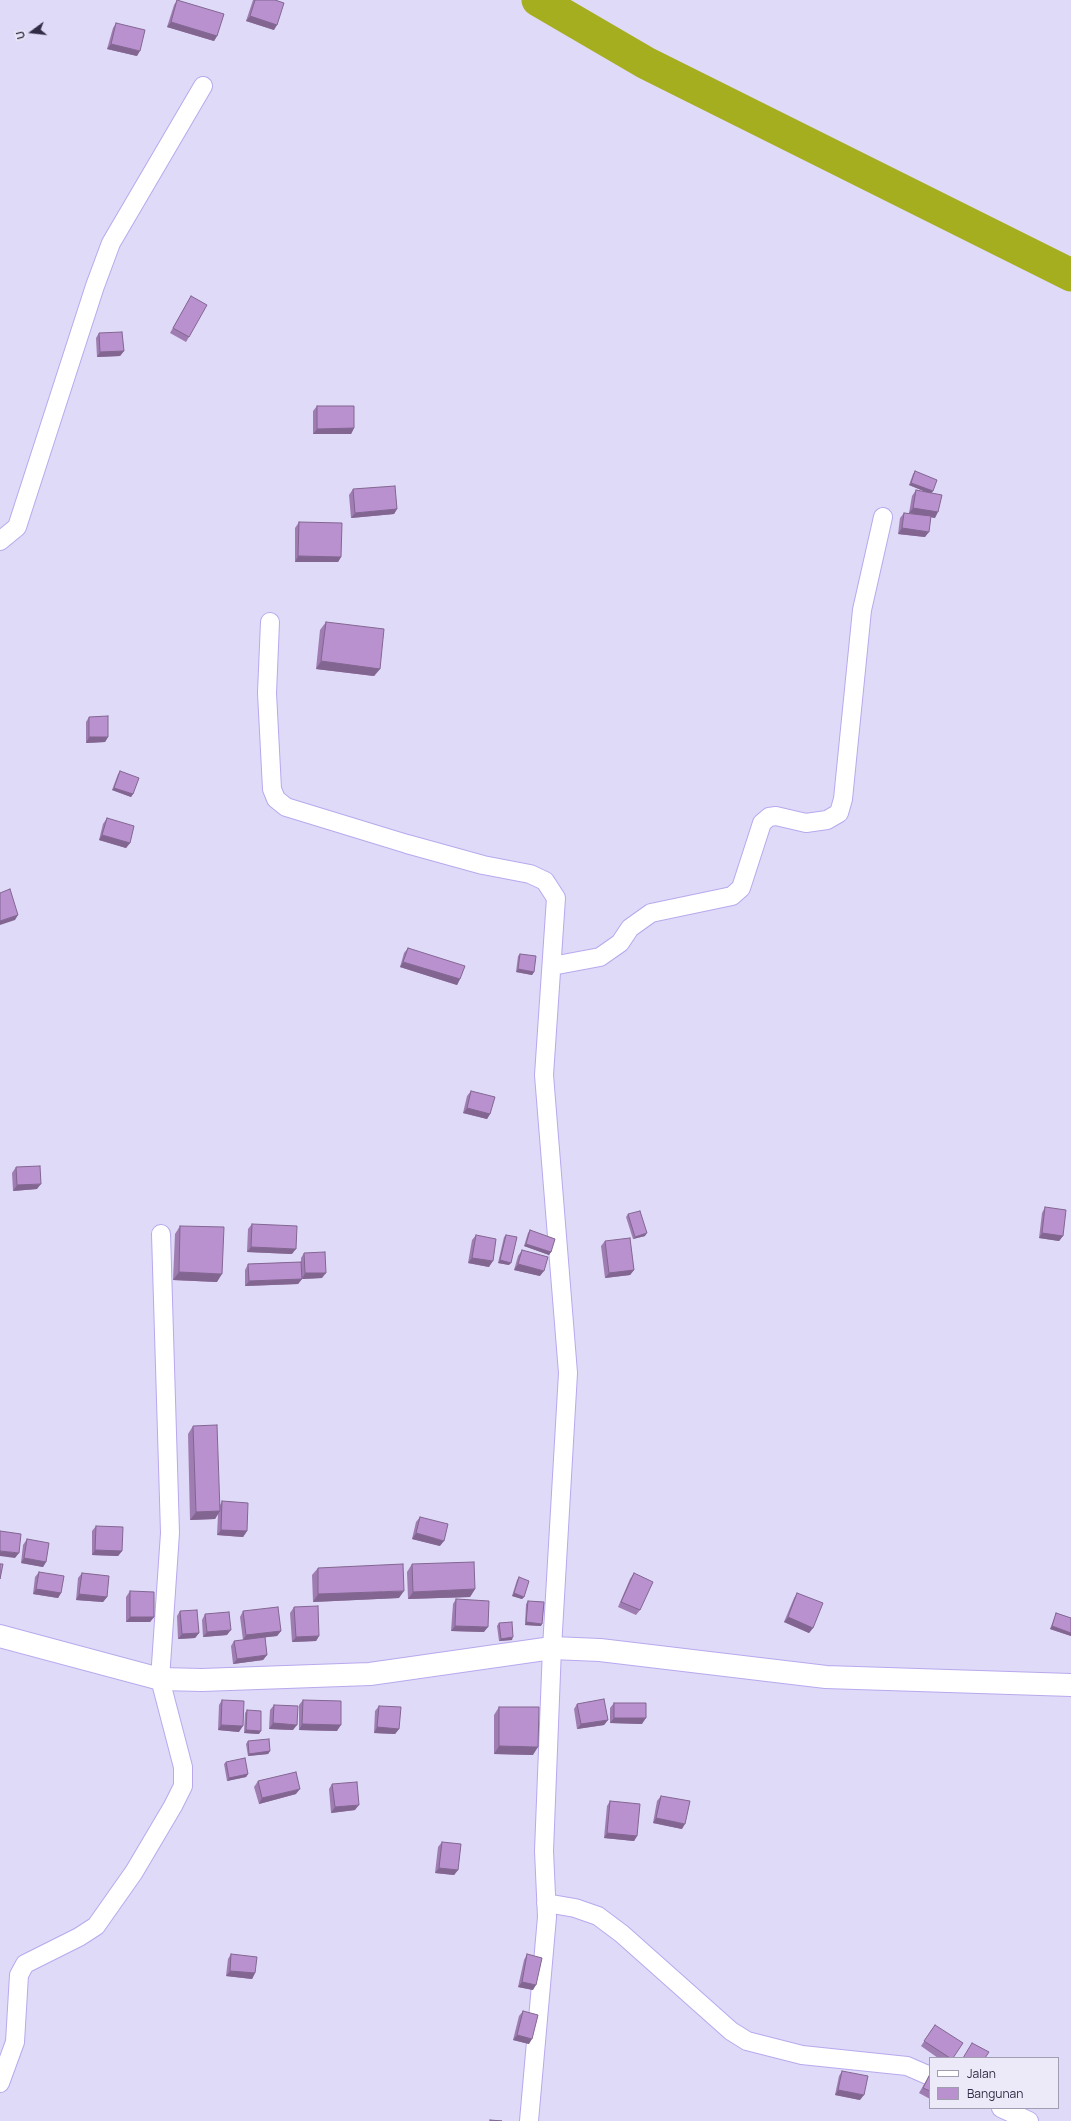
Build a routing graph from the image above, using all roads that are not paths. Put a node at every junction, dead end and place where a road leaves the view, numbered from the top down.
1 (203, 86) dead end
2 (883, 517) dead end
3 (0, 541) edge
4 (270, 622) dead end
5 (552, 966) junction
6 (161, 1234) dead end
7 (0, 1636) edge
8 (552, 1648) junction
9 (160, 1679) junction
10 (1071, 1685) edge
11 (546, 1903) junction
12 (929, 2076) edge
13 (0, 2083) edge
14 (1003, 2109) edge
15 (528, 2121) edge
16 (1029, 2121) edge

1 - 3 street
2 - 5 street
4 - 5 street
5 - 8 street
6 - 9 street
7 - 9 street
8 - 9 street
8 - 10 street
8 - 11 street
9 - 13 street
11 - 12 street
11 - 15 street
14 - 16 street

